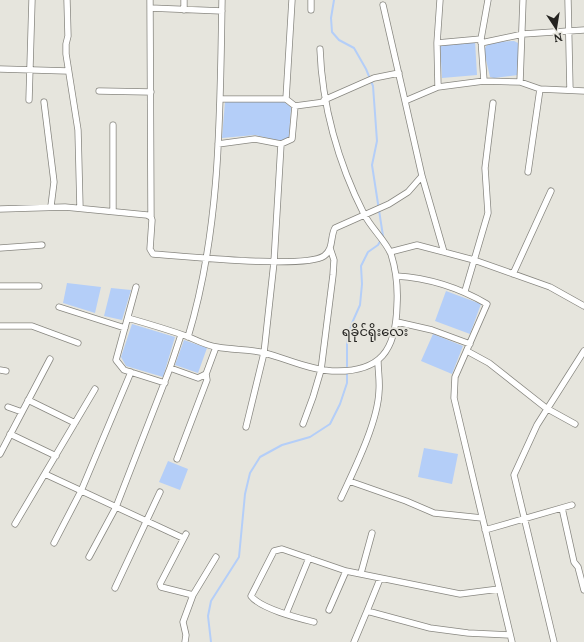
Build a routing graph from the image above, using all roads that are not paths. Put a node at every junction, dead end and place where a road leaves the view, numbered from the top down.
1 (32, 0) edge
2 (67, 0) edge
3 (150, 0) edge
4 (184, 0) edge
5 (222, 0) edge
6 (292, 0) edge
7 (311, 0) edge
8 (440, 0) edge
9 (488, 0) edge
10 (523, 0) edge
11 (568, 0) edge
12 (383, 5) dead end
13 (150, 8) junction
14 (184, 10) junction
15 (311, 10) dead end
16 (222, 11) junction
17 (570, 30) junction
18 (584, 30) edge
19 (523, 34) junction
20 (481, 41) junction
21 (437, 43) junction
22 (320, 49) dead end
23 (0, 68) edge
24 (31, 70) junction
25 (68, 71) junction
26 (399, 73) junction
27 (484, 81) junction
28 (520, 82) junction
29 (438, 87) junction
30 (540, 89) junction
31 (99, 90) dead end
32 (570, 90) junction
33 (584, 91) edge
34 (151, 92) junction
35 (221, 99) junction
36 (286, 99) junction
37 (29, 100) dead end
38 (325, 101) junction
39 (405, 101) junction
40 (44, 102) dead end
41 (493, 103) dead end
42 (295, 106) junction
43 (113, 125) dead end
44 (218, 144) junction
45 (281, 144) junction
46 (528, 172) dead end
47 (422, 176) junction
48 (551, 191) dead end
49 (51, 206) junction
50 (80, 208) junction
51 (113, 210) junction
52 (0, 211) edge
53 (365, 215) junction
54 (151, 217) junction
55 (42, 245) dead end
56 (0, 248) edge
57 (330, 248) junction
58 (390, 252) junction
59 (444, 252) junction
60 (207, 258) junction
61 (474, 260) junction
62 (274, 262) junction
63 (513, 274) junction
64 (396, 276) junction
65 (0, 286) edge
66 (39, 286) dead end
67 (136, 287) dead end
68 (465, 291) junction
69 (584, 306) edge
70 (59, 307) dead end
71 (128, 318) junction
72 (397, 322) junction
73 (0, 326) edge
74 (125, 328) junction
75 (181, 335) junction
76 (188, 337) junction
77 (78, 343) dead end
78 (470, 344) junction
79 (216, 347) junction
80 (467, 351) junction
81 (584, 351) edge
82 (264, 353) junction
83 (50, 359) dead end
84 (378, 360) junction
85 (170, 368) junction
86 (321, 370) junction
87 (131, 372) junction
88 (206, 374) junction
89 (164, 383) junction
90 (95, 389) dead end
91 (28, 400) junction
92 (8, 407) dead end
93 (546, 408) junction
94 (22, 412) junction
95 (75, 424) junction
96 (303, 424) dead end
97 (575, 424) dead end
98 (246, 427) dead end
99 (10, 434) junction
100 (1, 450) edge
101 (56, 456) junction
102 (177, 459) dead end
103 (45, 474) junction
104 (349, 481) junction
105 (81, 491) junction
106 (160, 492) dead end
107 (342, 498) dead end
108 (572, 505) dead end
109 (116, 507) junction
110 (562, 508) junction
111 (482, 518) junction
112 (524, 519) junction
113 (147, 521) junction
114 (15, 524) dead end
115 (485, 530) junction
116 (372, 533) dead end
117 (54, 543) dead end
118 (89, 557) dead end
119 (216, 557) dead end
120 (309, 558) junction
121 (346, 571) junction
122 (361, 573) junction
123 (380, 578) junction
124 (115, 588) dead end
125 (499, 589) junction
126 (584, 590) edge
127 (193, 595) junction
128 (329, 610) dead end
129 (367, 611) junction
130 (286, 614) junction
131 (314, 622) dead end
132 (510, 635) junction
133 (185, 642) edge
134 (354, 642) edge
135 (512, 642) edge
136 (554, 642) edge

1 - 24 street
2 - 25 street
3 - 13 street
4 - 14 street
5 - 16 street
6 - 36 street
7 - 15 street
8 - 21 street
9 - 20 street
10 - 19 street
11 - 17 street
12 - 26 street
13 - 14 street
13 - 34 street
14 - 16 street
16 - 35 street
17 - 18 street
17 - 19 street
17 - 32 street
19 - 20 street
19 - 28 street
20 - 21 street
20 - 27 street
21 - 29 street
22 - 38 street
23 - 24 street
24 - 25 street
24 - 37 street
25 - 50 street
26 - 38 street
26 - 39 street
27 - 28 street
27 - 29 street
28 - 30 street
29 - 39 street
30 - 32 street
30 - 46 street
31 - 34 street
32 - 33 street
34 - 54 street
35 - 36 street
35 - 44 street
36 - 42 street
38 - 42 street
38 - 53 street
39 - 47 street
40 - 49 street
41 - 61 street
42 - 45 street
43 - 51 street
44 - 45 street
44 - 60 street
45 - 62 street
47 - 53 street
47 - 59 street
48 - 63 street
49 - 50 street
49 - 52 street
50 - 51 street
51 - 54 street
53 - 57 street
53 - 58 street
54 - 60 street
55 - 56 street
57 - 62 street
57 - 86 street
58 - 59 street
58 - 64 street
59 - 61 street
60 - 62 street
60 - 76 street
61 - 63 street
61 - 68 street
62 - 82 street
63 - 69 street
64 - 68 street
64 - 72 street
65 - 66 street
67 - 71 street
68 - 78 street
70 - 74 street
71 - 74 street
71 - 75 street
72 - 78 street
72 - 84 street
73 - 77 street
74 - 87 street
75 - 76 street
75 - 85 street
76 - 79 street
78 - 80 street
79 - 82 street
79 - 88 street
80 - 93 street
80 - 111 street
81 - 93 street
82 - 86 street
82 - 98 street
83 - 91 street
84 - 86 street
84 - 104 street
85 - 88 street
85 - 89 street
86 - 96 street
87 - 89 street
87 - 105 street
88 - 102 street
89 - 109 street
90 - 95 street
91 - 94 street
91 - 95 street
92 - 94 street
93 - 97 street
93 - 112 street
94 - 99 street
95 - 101 street
99 - 100 street
99 - 101 street
101 - 103 street
103 - 105 street
103 - 114 street
104 - 107 street
104 - 111 street
105 - 109 street
105 - 117 street
106 - 113 street
108 - 110 street
109 - 113 street
109 - 118 street
110 - 112 street
110 - 126 street
111 - 115 street
112 - 115 street
112 - 136 street
113 - 124 street
113 - 127 street
115 - 125 street
116 - 122 street
119 - 127 street
120 - 121 street
120 - 130 street
120 - 130 street
121 - 122 street
121 - 128 street
122 - 123 street
123 - 125 street
123 - 129 street
125 - 132 street
127 - 133 street
129 - 132 street
129 - 134 street
130 - 131 street
132 - 135 street

